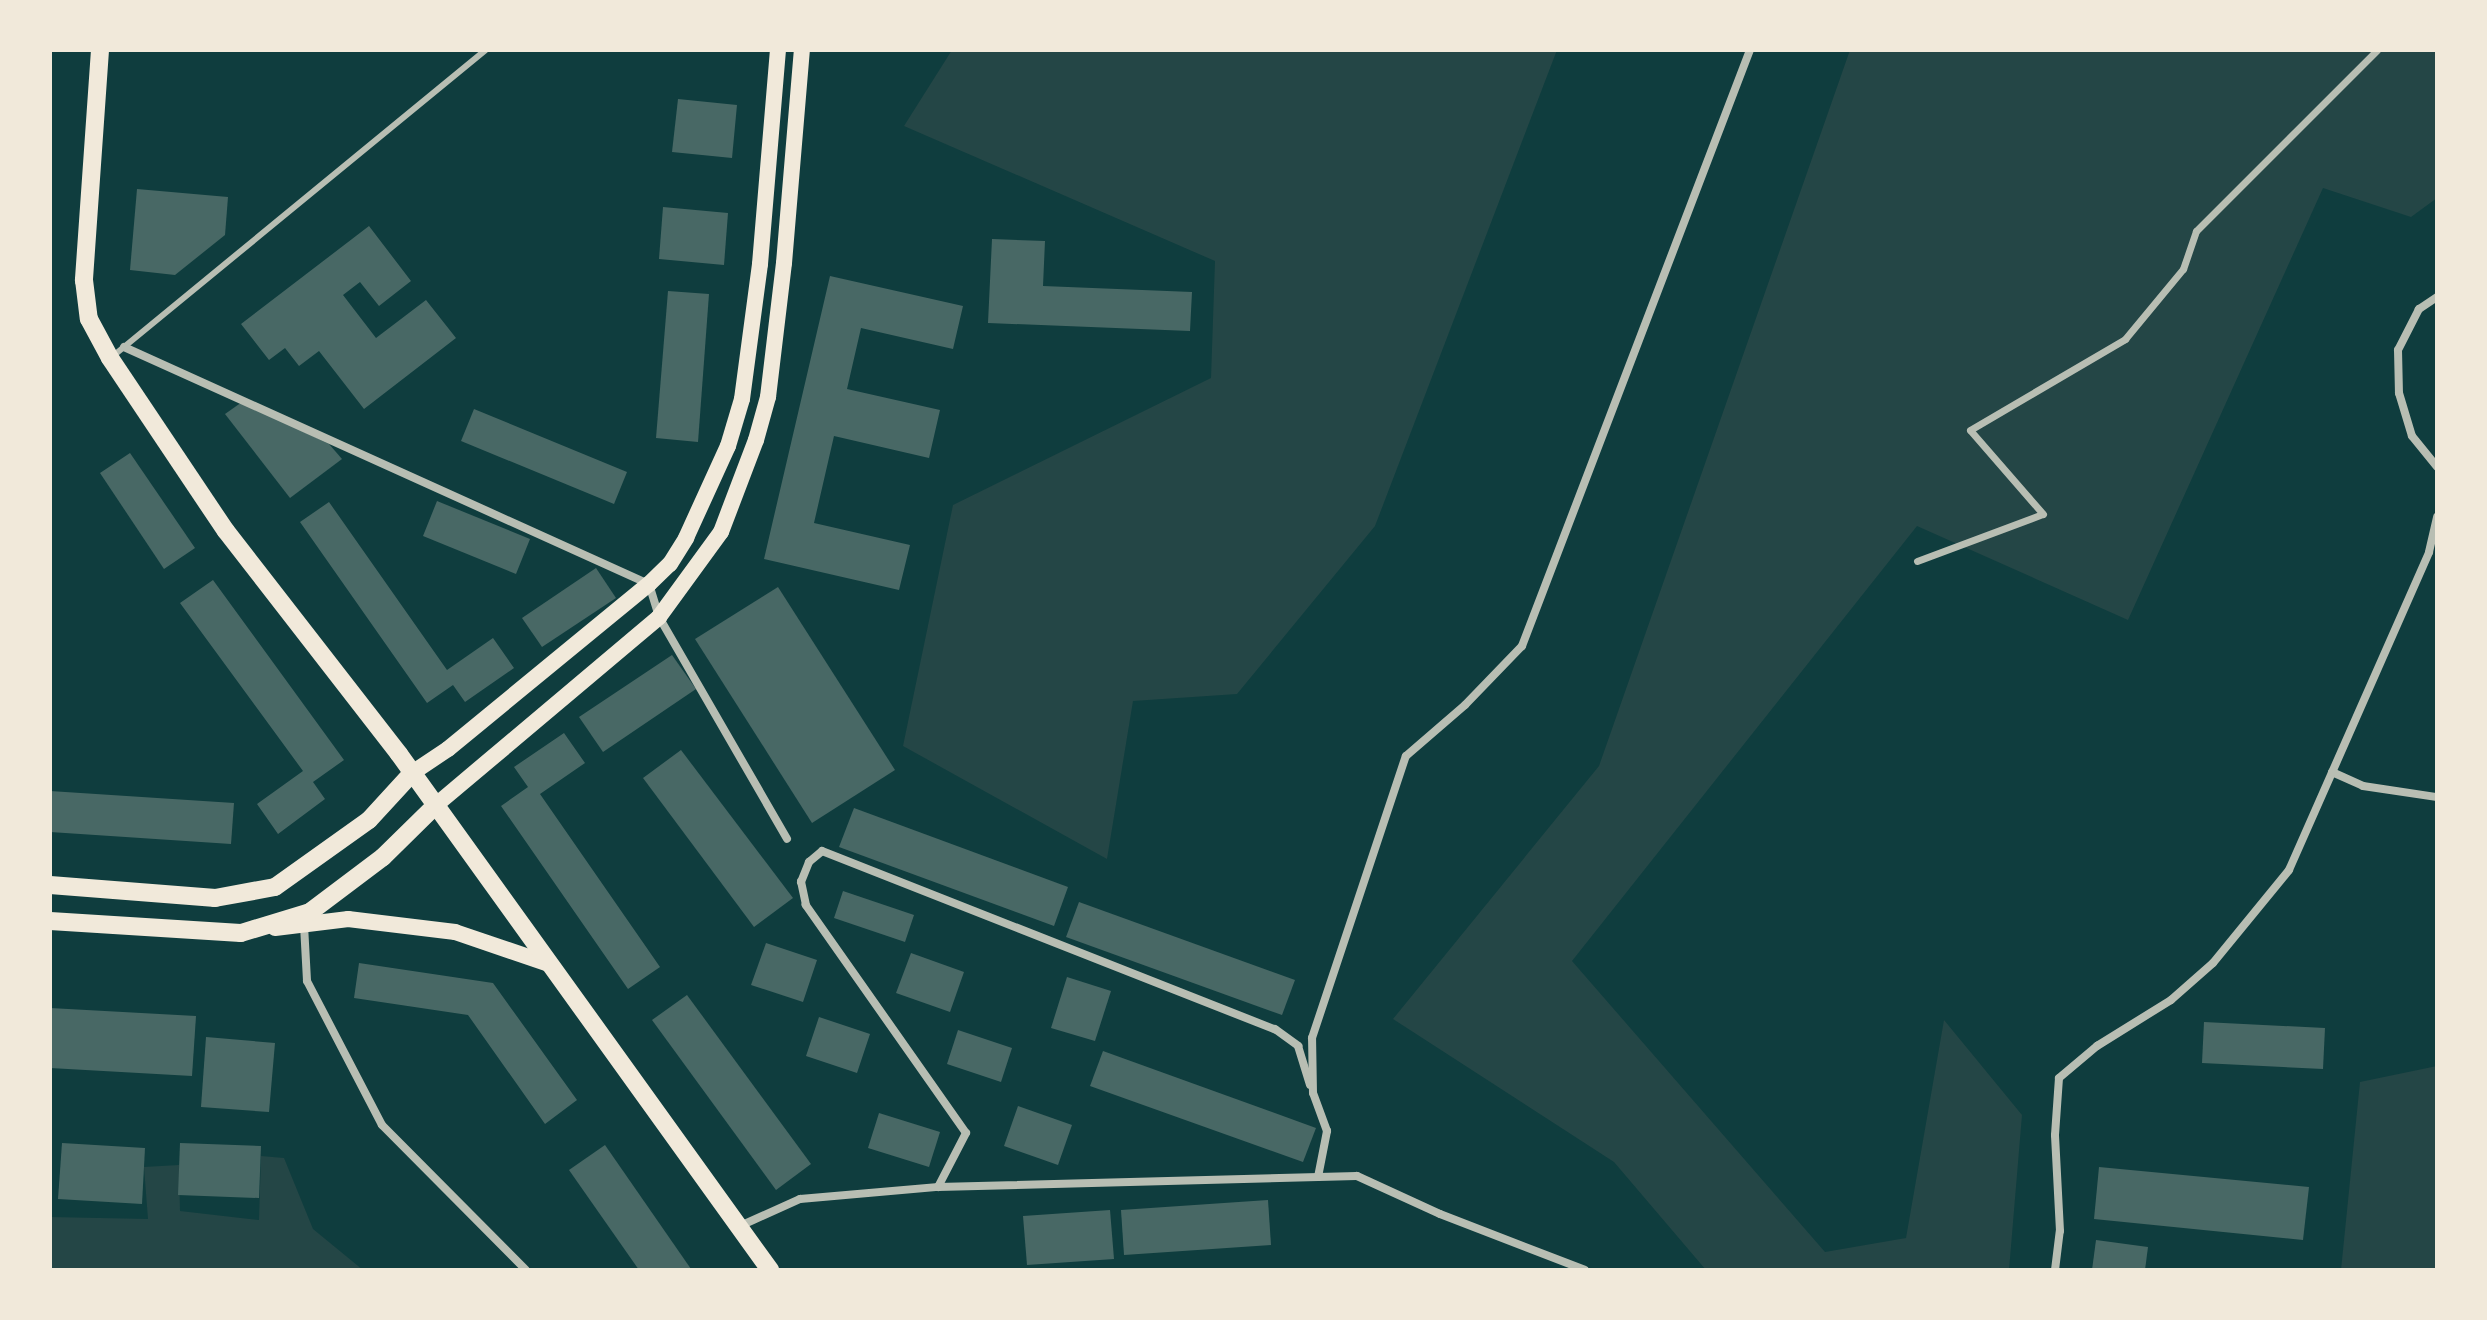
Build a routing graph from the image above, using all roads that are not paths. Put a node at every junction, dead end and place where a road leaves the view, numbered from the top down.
1 (100, 50) edge
2 (485, 50) edge
3 (778, 50) edge
4 (802, 50) edge
5 (1750, 50) edge
6 (2377, 50) edge
7 (2437, 297) edge
8 (117, 353) junction
9 (2437, 467) edge
10 (2437, 517) edge
11 (2436, 532) edge
12 (1917, 561) dead end
13 (649, 584) junction
14 (659, 617) junction
15 (2332, 772) junction
16 (412, 773) junction
17 (2437, 797) edge
18 (436, 805) junction
19 (787, 839) dead end
20 (50, 885) edge
21 (50, 921) edge
22 (304, 925) junction
23 (241, 933) junction
24 (549, 964) junction
25 (1313, 1093) junction
26 (1318, 1177) junction
27 (938, 1187) junction
28 (739, 1226) junction
29 (526, 1270) edge
30 (770, 1270) edge
31 (1585, 1270) edge
32 (2055, 1270) edge

1 - 8 main road
2 - 8 lane
3 - 13 main road
4 - 14 main road
5 - 25 street
6 - 12 street
7 - 9 street
8 - 13 street
8 - 16 main road
10 - 11 street
11 - 15 street
13 - 14 street
13 - 16 main road
14 - 18 main road
14 - 19 street
15 - 17 street
15 - 32 street
16 - 18 main road
16 - 20 main road
18 - 23 main road
18 - 24 main road
21 - 23 main road
22 - 23 main road
22 - 24 main road
22 - 29 street
24 - 28 main road
25 - 26 street
25 - 27 street
26 - 27 street
26 - 31 street
27 - 28 street
28 - 30 main road

